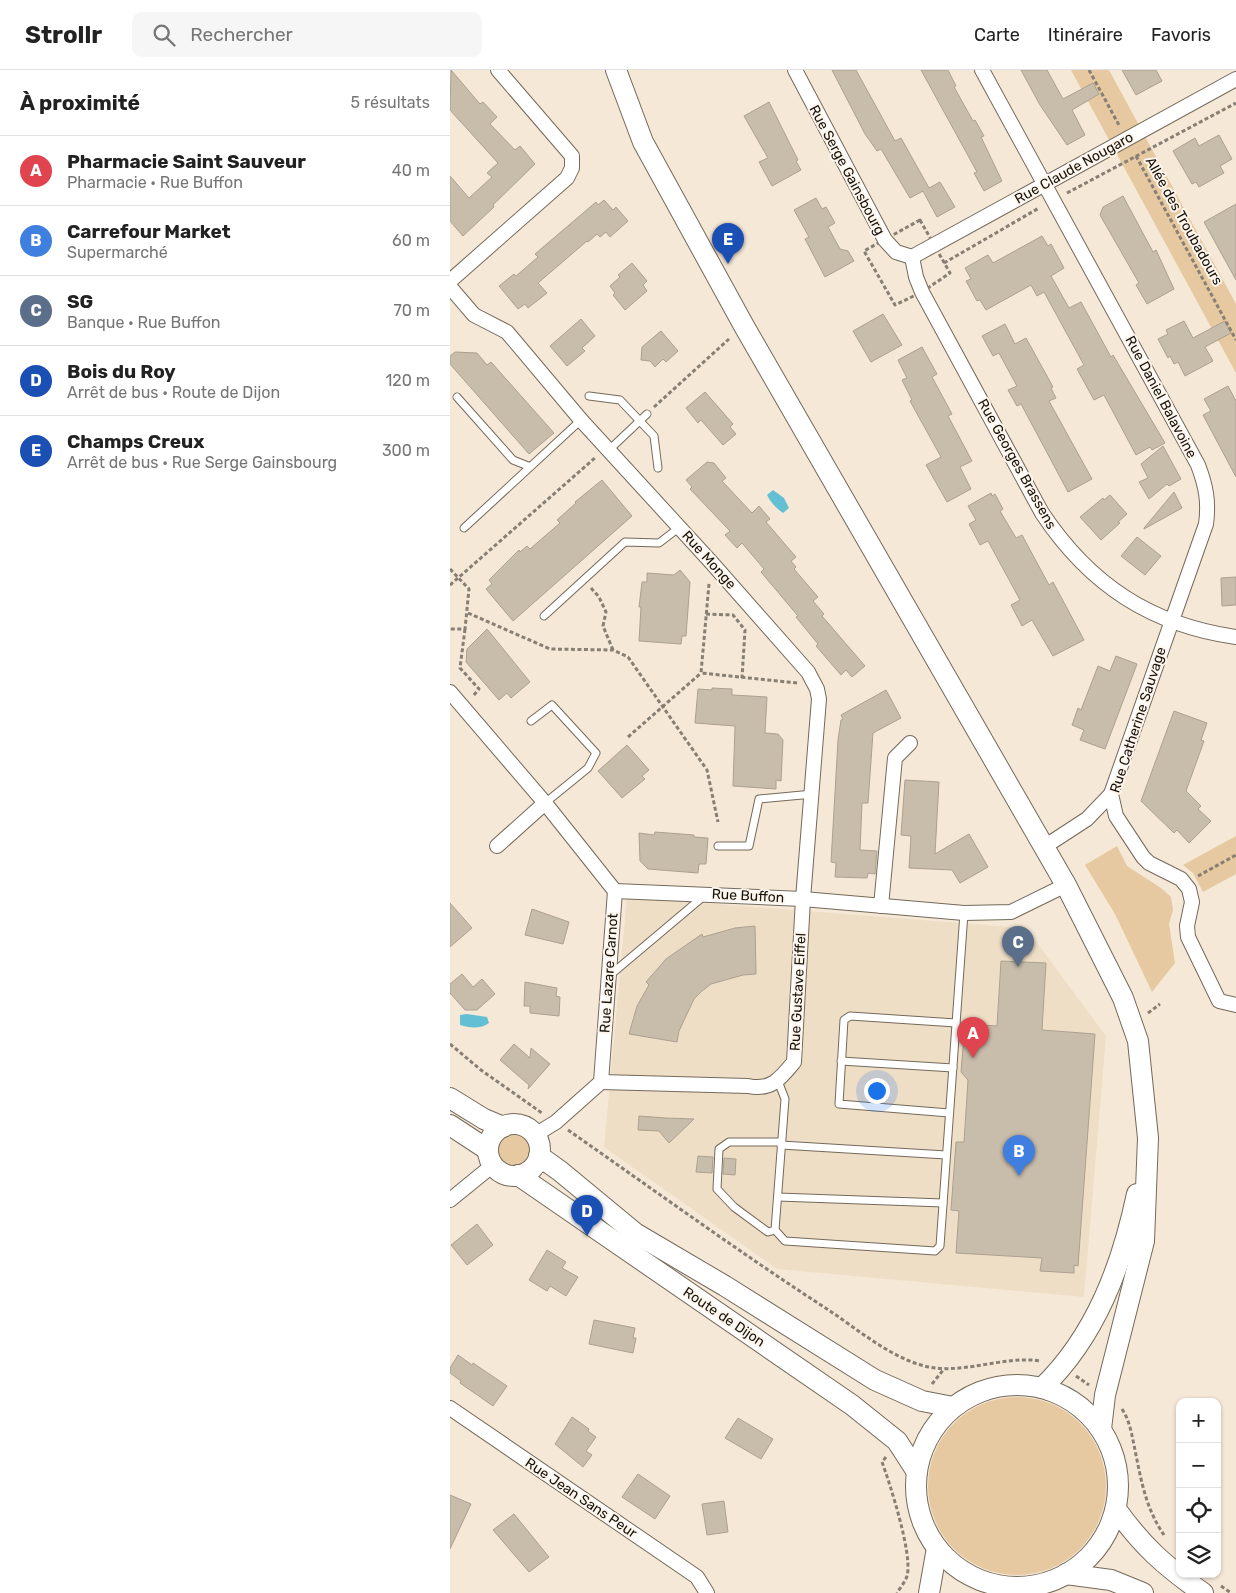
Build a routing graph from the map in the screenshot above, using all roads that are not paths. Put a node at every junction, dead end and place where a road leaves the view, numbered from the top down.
1 (498, 70) edge
2 (616, 70) edge
3 (795, 70) edge
4 (982, 70) edge
5 (1236, 79) edge
6 (1046, 184) junction
7 (912, 257) junction
8 (450, 281) edge
9 (450, 287) edge
10 (589, 396) dead end
11 (457, 397) dead end
12 (646, 414) road end
13 (581, 420) junction
14 (640, 421) junction
15 (610, 450) junction
16 (528, 466) junction
17 (658, 468) dead end
18 (680, 527) junction
19 (464, 528) dead end
20 (544, 616) dead end
21 (1172, 621) junction
22 (1236, 637) edge
23 (450, 692) edge
24 (531, 721) dead end
25 (910, 743) dead end
26 (813, 794) junction
27 (1111, 794) junction
28 (545, 803) junction
29 (497, 846) dead end
30 (718, 846) dead end
31 (1044, 847) junction
32 (1066, 884) junction
33 (615, 891) junction
34 (705, 894) junction
35 (803, 899) junction
36 (881, 906) junction
37 (964, 912) junction
38 (609, 977) junction
39 (1236, 1004) edge
40 (956, 1023) junction
41 (841, 1061) junction
42 (953, 1068) junction
43 (778, 1081) junction
44 (601, 1082) junction
45 (450, 1098) edge
46 (949, 1113) junction
47 (450, 1125) edge
48 (503, 1127) junction
49 (535, 1135) junction
50 (1148, 1138) junction
51 (781, 1144) junction
52 (539, 1156) junction
53 (946, 1156) junction
54 (491, 1158) junction
55 (518, 1175) junction
56 (778, 1197) junction
57 (450, 1200) edge
58 (943, 1203) junction
59 (775, 1230) junction
60 (1042, 1388) junction
61 (953, 1407) junction
62 (450, 1408) edge
63 (1101, 1429) junction
64 (917, 1472) junction
65 (1116, 1509) junction
66 (937, 1548) junction
67 (1066, 1574) junction
68 (992, 1589) edge
69 (707, 1593) edge
70 (929, 1593) edge
71 (1143, 1593) edge
72 (1203, 1593) edge

1 - 8 street
2 - 31 main road
3 - 7 street, Rue Serge Gainsbourg
4 - 6 street, Rue Daniel Balavoine
5 - 6 street, Rue Claude Nougaro
6 - 7 street, Rue Claude Nougaro
6 - 21 street, Rue Daniel Balavoine
7 - 21 street, Rue Georges Brassens
9 - 13 street, Rue Monge
10 - 14 lane
11 - 16 lane
12 - 14 lane
13 - 15 street, Rue Monge
13 - 16 lane
14 - 15 lane
14 - 17 lane
15 - 18 street, Rue Monge
16 - 19 lane
18 - 20 lane
18 - 26 street, Rue Monge
21 - 22 street, Rue Georges Brassens
21 - 27 street, Rue Catherine Sauvage
23 - 28 street
24 - 28 lane
25 - 36 street
26 - 30 lane
26 - 35 street, Rue Monge
27 - 31 street
27 - 39 street, Rue Catherine Sauvage
28 - 29 street
28 - 33 street
31 - 32 main road
32 - 37 street, Rue Buffon
32 - 50 main road
33 - 34 street, Rue Buffon
33 - 38 street, Rue Lazare Carnot
34 - 35 street, Rue Buffon
34 - 38 lane
35 - 36 street, Rue Buffon
35 - 43 street, Rue Gustave Eiffel
36 - 37 street, Rue Buffon
37 - 40 lane
38 - 44 street, Rue Lazare Carnot
40 - 41 lane
40 - 42 lane
41 - 42 lane
41 - 46 lane
42 - 46 lane
43 - 44 street
43 - 51 lane
44 - 49 street
45 - 48 main road
46 - 53 lane
47 - 54 main road, Route de Dijon
48 - 49 main road
48 - 54 main road
49 - 52 main road
50 - 60 main road
50 - 63 main road
51 - 53 lane
51 - 56 lane
51 - 59 lane
52 - 55 main road
52 - 61 main road, Route de Dijon
53 - 58 lane
54 - 55 main road, Route de Dijon
54 - 57 street
55 - 64 main road, Route de Dijon
56 - 58 lane
56 - 59 lane
58 - 59 lane
60 - 61 main road
60 - 63 main road
61 - 64 main road
62 - 69 street, Rue Jean Sans Peur
63 - 65 main road
64 - 66 main road
65 - 67 main road
65 - 72 main road
66 - 68 main road
66 - 70 main road
67 - 68 main road
67 - 71 main road

